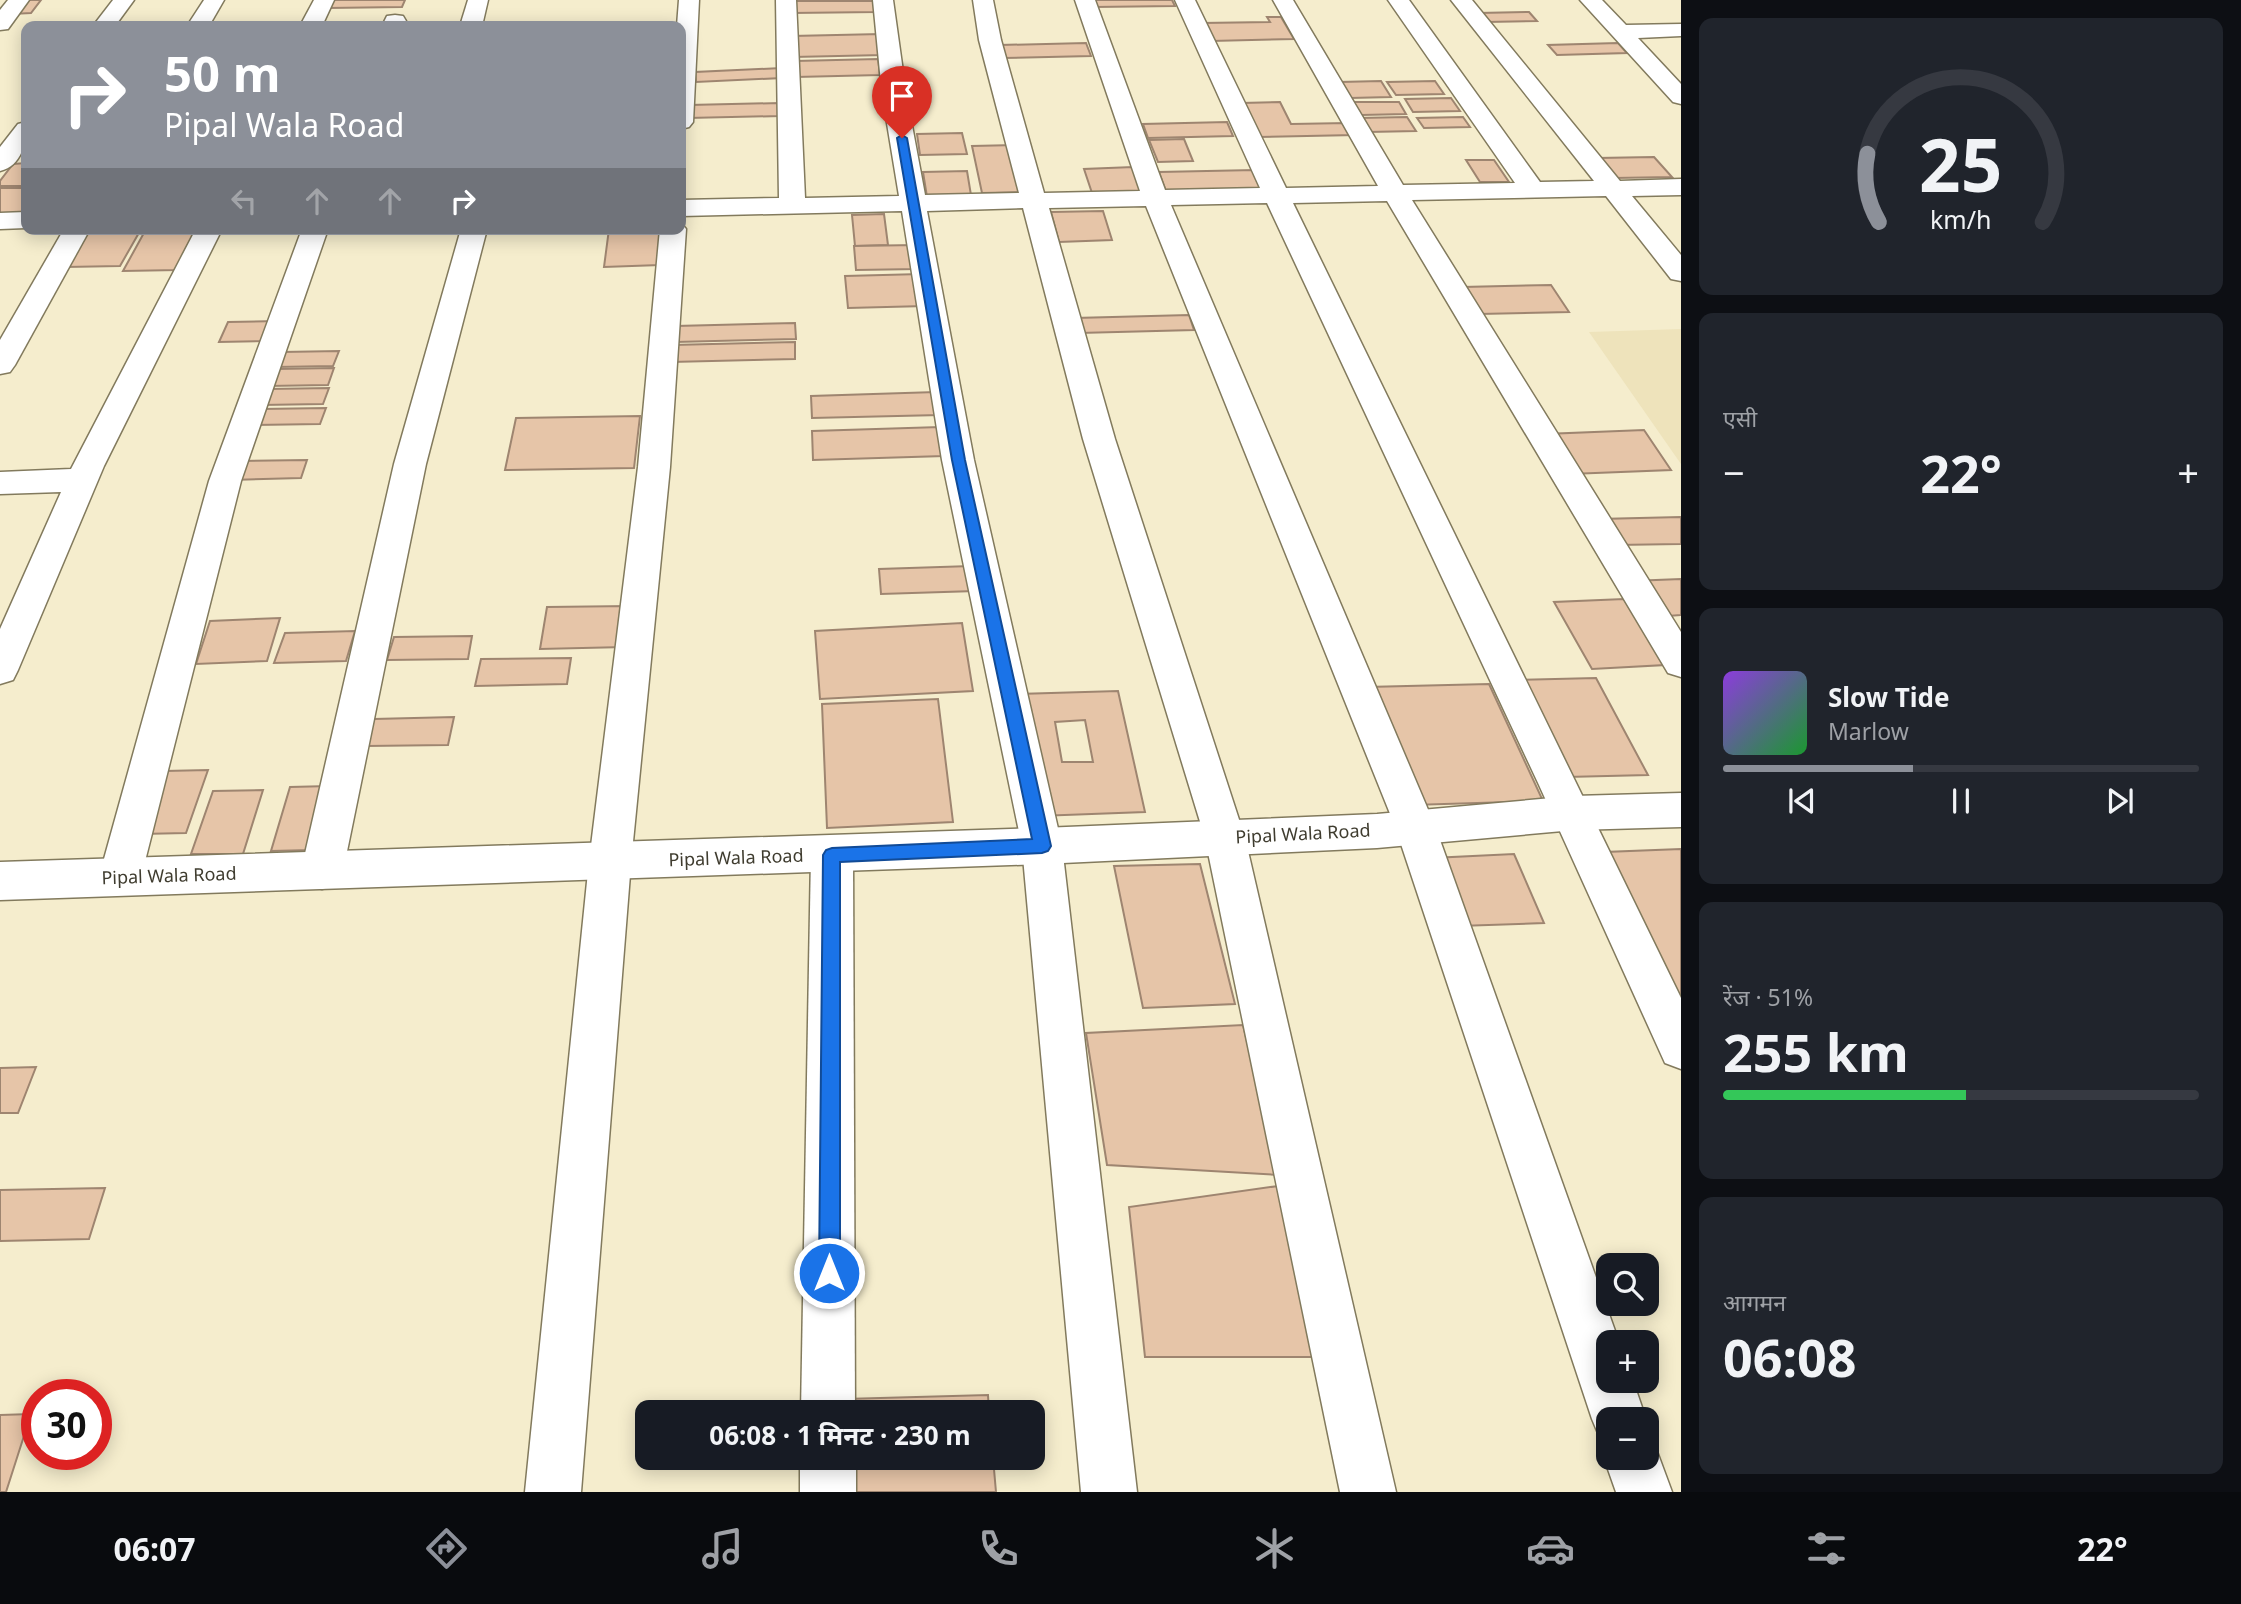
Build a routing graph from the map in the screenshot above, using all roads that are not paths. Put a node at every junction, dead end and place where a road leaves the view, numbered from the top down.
1 (19, 0) edge
2 (124, 0) edge
3 (214, 0) edge
4 (324, 0) edge
5 (478, 0) edge
6 (689, 0) edge
7 (786, 0) edge
8 (883, 0) edge
9 (983, 0) edge
10 (1085, 0) edge
11 (1185, 0) edge
12 (1283, 0) edge
13 (1398, 0) edge
14 (1461, 0) edge
15 (1591, 0) edge
16 (108, 21) edge
17 (201, 21) edge
18 (314, 21) edge
19 (472, 21) edge
20 (0, 24) edge
21 (1681, 30) edge
22 (1621, 32) junction
23 (686, 46) edge
24 (1681, 97) edge
25 (21, 136) edge
26 (0, 164) edge
27 (1681, 187) edge
28 (1612, 188) junction
29 (1533, 190) junction
30 (1394, 192) junction
31 (1274, 194) junction
32 (1155, 197) junction
33 (1034, 202) junction
34 (914, 205) junction
35 (792, 206) junction
36 (686, 208) edge
37 (21, 220) edge
38 (0, 221) edge
39 (74, 235) edge
40 (206, 235) edge
41 (313, 235) edge
42 (472, 235) edge
43 (673, 235) edge
44 (1681, 273) edge
45 (0, 365) edge
46 (82, 480) junction
47 (0, 484) edge
48 (1681, 663) edge
49 (0, 670) edge
50 (1681, 810) edge
51 (1574, 813) junction
52 (1415, 826) junction
53 (1225, 838) junction
54 (1042, 846) junction
55 (832, 855) junction
56 (610, 862) junction
57 (323, 871) junction
58 (120, 877) junction
59 (0, 881) edge
60 (1681, 1047) edge
61 (828, 1400) edge
62 (1615, 1407) edge
63 (828, 1470) edge
64 (1637, 1470) edge
65 (553, 1492) edge
66 (828, 1492) edge
67 (1109, 1492) edge
68 (1368, 1492) edge
69 (1644, 1492) edge

1 - 20 street
2 - 16 street
3 - 17 street
4 - 18 street
5 - 19 street
6 - 23 street
7 - 35 street
8 - 34 street
9 - 33 street
10 - 32 street
11 - 31 street
12 - 30 street
13 - 29 street
14 - 28 street
15 - 22 street
21 - 22 street
22 - 24 street
25 - 26 street
27 - 28 street
28 - 29 street
28 - 44 street
29 - 30 street
30 - 31 street
30 - 48 street
31 - 32 street
31 - 51 street
32 - 33 street
32 - 52 street
33 - 34 street
33 - 53 street
34 - 35 street
34 - 54 street
35 - 36 street
37 - 38 street
39 - 45 street
40 - 46 street
41 - 58 street
42 - 57 street
43 - 56 street
46 - 47 street
46 - 49 street
50 - 51 street, Pipal Wala Road
51 - 52 street, Pipal Wala Road
51 - 60 street
52 - 53 street, Pipal Wala Road
52 - 62 street
53 - 54 street, Pipal Wala Road
53 - 68 street
54 - 55 street, Pipal Wala Road
54 - 67 street
55 - 56 street, Pipal Wala Road
55 - 61 street
56 - 57 street, Pipal Wala Road
56 - 65 street
57 - 58 street, Pipal Wala Road
58 - 59 street, Pipal Wala Road
63 - 66 street
64 - 69 street

